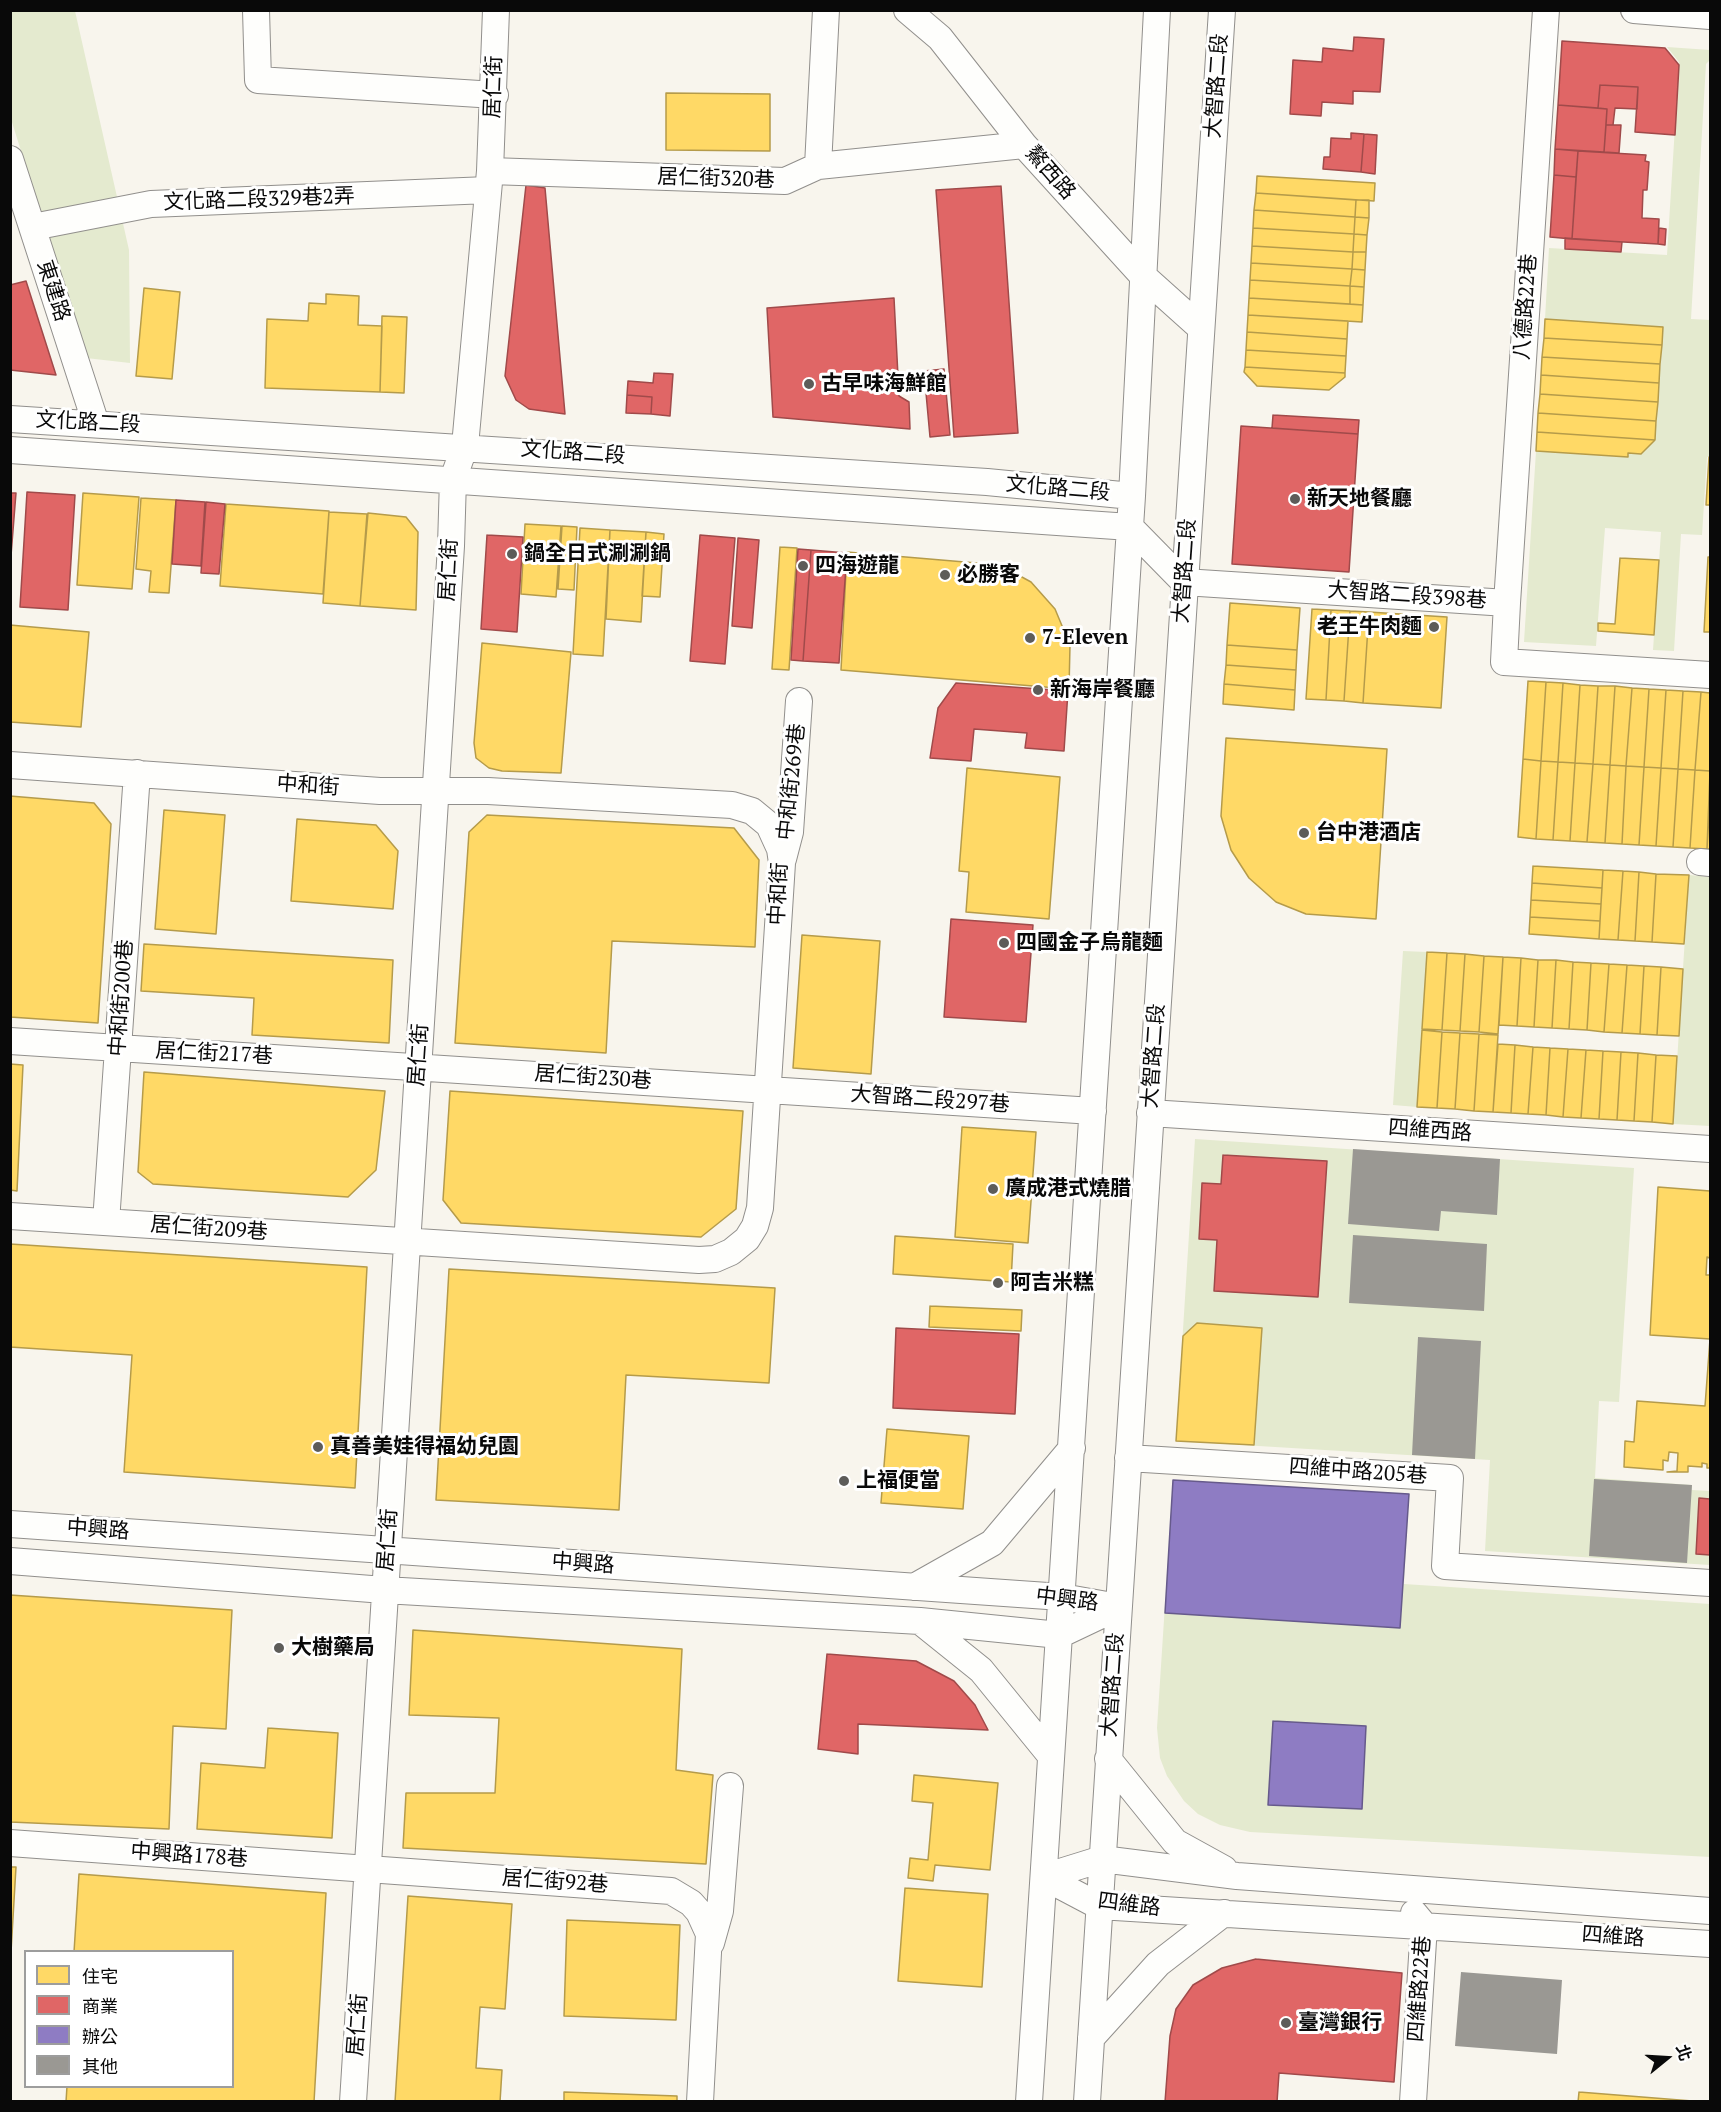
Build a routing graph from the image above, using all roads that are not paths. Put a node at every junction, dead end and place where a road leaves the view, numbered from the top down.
1 (256, 10) edge
2 (496, 10) edge
3 (826, 10) edge
4 (907, 10) edge
5 (1156, 10) edge
6 (1222, 10) edge
7 (1546, 10) edge
8 (1634, 10) edge
9 (1710, 16) edge
10 (495, 95) junction
11 (1024, 145) junction
12 (10, 159) edge
13 (818, 166) junction
14 (489, 180) junction
15 (33, 227) junction
16 (1143, 276) junction
17 (1201, 328) junction
18 (10, 419) edge
19 (96, 424) junction
20 (465, 446) junction
21 (10, 450) edge
22 (453, 479) junction
23 (1132, 496) junction
24 (1130, 527) junction
25 (1184, 582) junction
26 (1507, 603) junction
27 (1710, 675) edge
28 (799, 701) dead end
29 (10, 765) edge
30 (137, 773) junction
31 (436, 790) junction
32 (782, 862) junction
33 (10, 1041) edge
34 (118, 1048) junction
35 (418, 1066) junction
36 (767, 1089) junction
37 (1093, 1111) junction
38 (1150, 1113) junction
39 (1710, 1149) edge
40 (10, 1216) edge
41 (106, 1222) junction
42 (408, 1241) junction
43 (1071, 1448) junction
44 (1128, 1458) junction
45 (10, 1524) edge
46 (386, 1550) junction
47 (10, 1561) edge
48 (1710, 1583) edge
49 (914, 1587) junction
50 (384, 1590) junction
51 (1062, 1597) junction
52 (1118, 1607) junction
53 (920, 1621) junction
54 (1059, 1635) junction
55 (1051, 1756) junction
56 (1108, 1759) junction
57 (730, 1786) dead end
58 (10, 1843) edge
59 (1102, 1859) junction
60 (368, 1869) junction
61 (1237, 1876) junction
62 (1044, 1877) junction
63 (1393, 1887) junction
64 (1099, 1906) junction
65 (1710, 1911) edge
66 (1224, 1913) junction
67 (1424, 1925) junction
68 (1710, 1944) edge
69 (710, 1946) junction
70 (1091, 2038) junction
71 (705, 2101) edge
72 (353, 2102) edge
73 (1029, 2102) edge
74 (1087, 2102) edge
75 (1413, 2102) edge

1 - 10 street
2 - 10 street, 居仁街
3 - 13 street
4 - 11 street, 鰲西路
5 - 16 street
6 - 17 street, 大智路二段
7 - 26 street, 八德路22巷
8 - 9 street
10 - 14 street, 居仁街
11 - 13 street, 居仁街320巷
11 - 16 street, 鰲西路
12 - 15 street, 東建路
13 - 14 street, 居仁街320巷
14 - 15 street, 文化路二段329巷2弄
14 - 20 street, 居仁街
15 - 19 street, 東建路
16 - 17 street, 鰲西路
16 - 23 street
17 - 25 street, 大智路二段
18 - 19 street, 文化路二段
19 - 20 street, 文化路二段
20 - 22 street, 居仁街
20 - 23 street, 文化路二段
21 - 22 street, 文化路二段
22 - 24 street, 文化路二段
22 - 31 street, 居仁街
23 - 24 street
23 - 25 street, 文化路二段
24 - 25 street, 文化路二段
24 - 37 street
25 - 26 street, 大智路二段398巷
25 - 38 street, 大智路二段
26 - 27 street, 大智路二段398巷
28 - 32 street, 中和街269巷
29 - 30 street, 中和街
30 - 31 street, 中和街
30 - 34 street, 中和街200巷
31 - 32 street, 中和街
31 - 35 street, 居仁街
32 - 36 street, 中和街
33 - 34 street, 居仁街217巷
34 - 35 street, 居仁街217巷
34 - 41 street, 中和街200巷
35 - 36 street, 居仁街230巷
35 - 42 street, 居仁街
36 - 37 street, 大智路二段297巷
36 - 42 street, 中和街
37 - 43 street
38 - 39 street, 四維西路
38 - 44 street, 大智路二段
40 - 41 street, 居仁街209巷
41 - 42 street, 居仁街209巷
42 - 46 street, 居仁街
43 - 49 street
43 - 51 street
44 - 48 street, 四維中路205巷
44 - 52 street, 大智路二段
45 - 46 street, 中興路
46 - 49 street, 中興路
46 - 50 street, 居仁街
47 - 50 street, 中興路
49 - 51 street, 中興路
50 - 53 street, 中興路
50 - 60 street, 居仁街
51 - 52 street, 中興路
51 - 54 street
52 - 54 street, 中興路
52 - 56 street, 大智路二段
53 - 54 street, 中興路
53 - 55 street
54 - 55 street
55 - 62 street
56 - 59 street, 大智路二段
56 - 61 street
57 - 69 street, 居仁街92巷
58 - 60 street, 中興路178巷
59 - 61 street, 四維路
59 - 62 street, 四維路
59 - 64 street, 大智路二段
60 - 69 street, 居仁街92巷
60 - 72 street, 居仁街
61 - 63 street, 四維路
62 - 64 street, 四維路
62 - 73 street
63 - 65 street, 四維路
63 - 67 street, 四維路22巷
64 - 66 street, 四維路
64 - 70 street, 大智路二段
66 - 67 street, 四維路
66 - 70 street
67 - 68 street, 四維路
67 - 75 street, 四維路22巷
69 - 71 street, 居仁街92巷
70 - 74 street, 大智路二段

